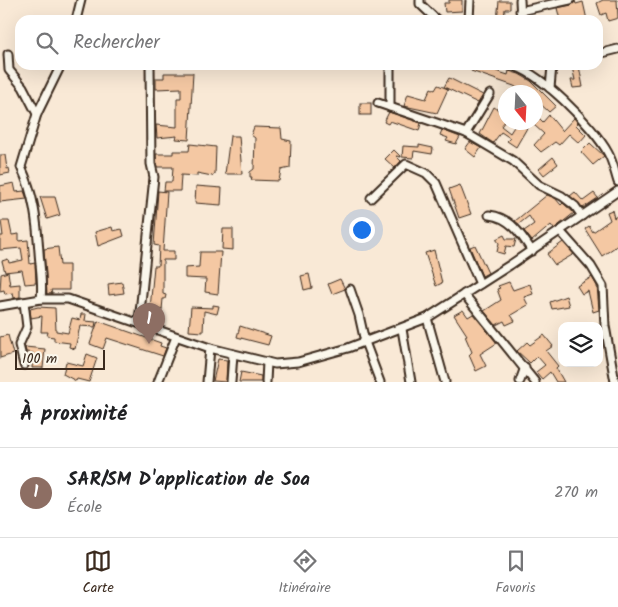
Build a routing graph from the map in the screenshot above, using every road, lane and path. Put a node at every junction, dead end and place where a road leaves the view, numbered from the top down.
1 (81, 0) edge
2 (470, 0) edge
3 (520, 0) edge
4 (570, 0) edge
5 (418, 1) edge
6 (520, 11) junction
7 (77, 15) edge
8 (429, 15) edge
9 (469, 15) edge
10 (520, 15) edge
11 (618, 49) edge
12 (603, 53) edge
13 (8, 54) dead end
14 (59, 70) edge
15 (150, 70) edge
16 (390, 70) edge
17 (527, 70) edge
18 (552, 70) edge
19 (550, 88) junction
20 (490, 94) dead end
21 (378, 102) dead end
22 (390, 107) junction
23 (37, 114) junction
24 (466, 132) junction
25 (618, 182) edge
26 (618, 191) edge
27 (371, 198) dead end
28 (489, 215) dead end
29 (582, 216) junction
30 (560, 231) junction
31 (532, 251) junction
32 (480, 284) junction
33 (350, 289) dead end
34 (464, 294) junction
35 (40, 299) junction
36 (24, 302) junction
37 (0, 306) edge
38 (427, 318) junction
39 (139, 322) junction
40 (402, 329) junction
41 (176, 337) junction
42 (365, 342) junction
43 (210, 348) junction
44 (233, 354) junction
45 (266, 362) junction
46 (24, 365) dead end
47 (525, 368) junction
48 (520, 381) edge
49 (158, 382) edge
50 (208, 382) edge
51 (231, 382) edge
52 (266, 382) edge
53 (380, 382) edge
54 (411, 382) edge
55 (446, 382) edge
56 (535, 382) edge
57 (615, 382) edge

1 - 7 street
2 - 9 street
3 - 6 street
4 - 6 street
5 - 8 street
6 - 10 street
11 - 12 street
13 - 23 street
14 - 23 street
15 - 39 street
16 - 22 street
17 - 19 street
18 - 19 street
19 - 25 street
20 - 24 street
21 - 22 street
22 - 24 street
23 - 35 street
24 - 29 street
26 - 29 street
27 - 32 street
28 - 31 street
29 - 30 street
30 - 31 street
30 - 57 street
31 - 32 street
32 - 34 street
33 - 42 street
34 - 38 street
34 - 47 street
35 - 36 street
35 - 39 street
36 - 37 street
36 - 46 street
38 - 40 street
38 - 55 street
39 - 41 street
40 - 42 street
40 - 54 street
41 - 43 street
41 - 49 street
42 - 45 street
42 - 53 street
43 - 44 street
43 - 50 street
44 - 45 street
44 - 51 street
45 - 52 street
47 - 48 street
47 - 56 street

